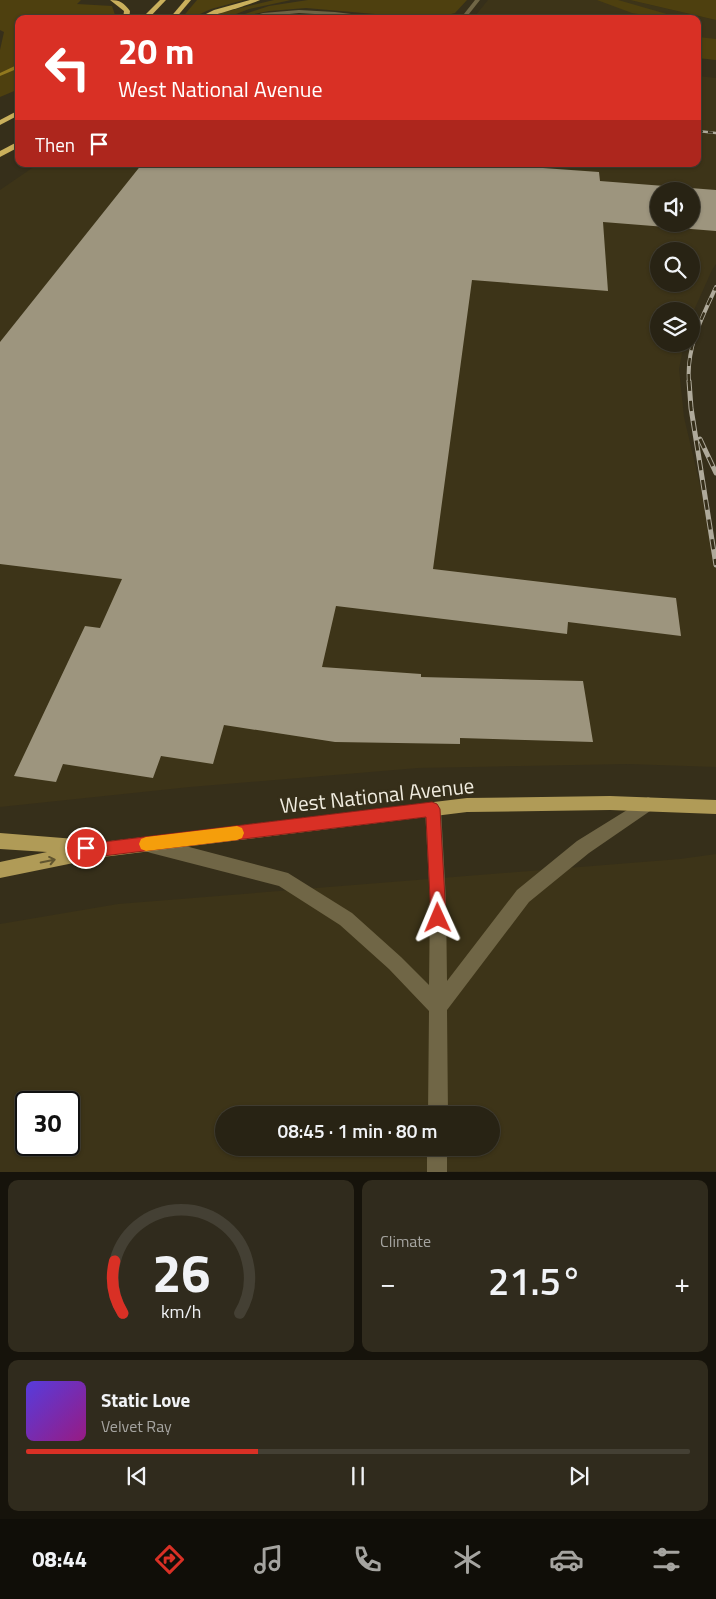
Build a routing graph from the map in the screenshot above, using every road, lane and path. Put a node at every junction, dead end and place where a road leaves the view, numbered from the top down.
1 (113, 0) edge
2 (163, 0) edge
3 (188, 0) edge
4 (257, 0) edge
5 (478, 0) edge
6 (126, 15) edge
7 (148, 15) edge
8 (175, 15) edge
9 (208, 15) edge
10 (262, 15) edge
11 (348, 15) edge
12 (465, 15) edge
13 (15, 114) edge
14 (0, 124) edge
15 (15, 146) edge
16 (0, 155) edge
17 (648, 804) junction
18 (716, 807) edge
19 (432, 809) junction
20 (0, 841) edge
21 (147, 844) junction
22 (103, 849) junction
23 (0, 870) edge
24 (438, 1007) junction
25 (438, 1106) edge
26 (438, 1156) edge
27 (437, 1172) edge

1 - 6 highway
2 - 7 highway
3 - 8 highway
4 - 9 highway
5 - 12 street
10 - 11 street
13 - 14 highway
15 - 16 highway
17 - 18 main road, West National Avenue
17 - 19 main road, West National Avenue
17 - 24 street
19 - 21 main road, West National Avenue
19 - 24 street
20 - 22 main road, West National Avenue
21 - 22 main road, West National Avenue
21 - 24 street
23 -> 22 main road, West National Avenue
24 - 25 street
26 - 27 street

